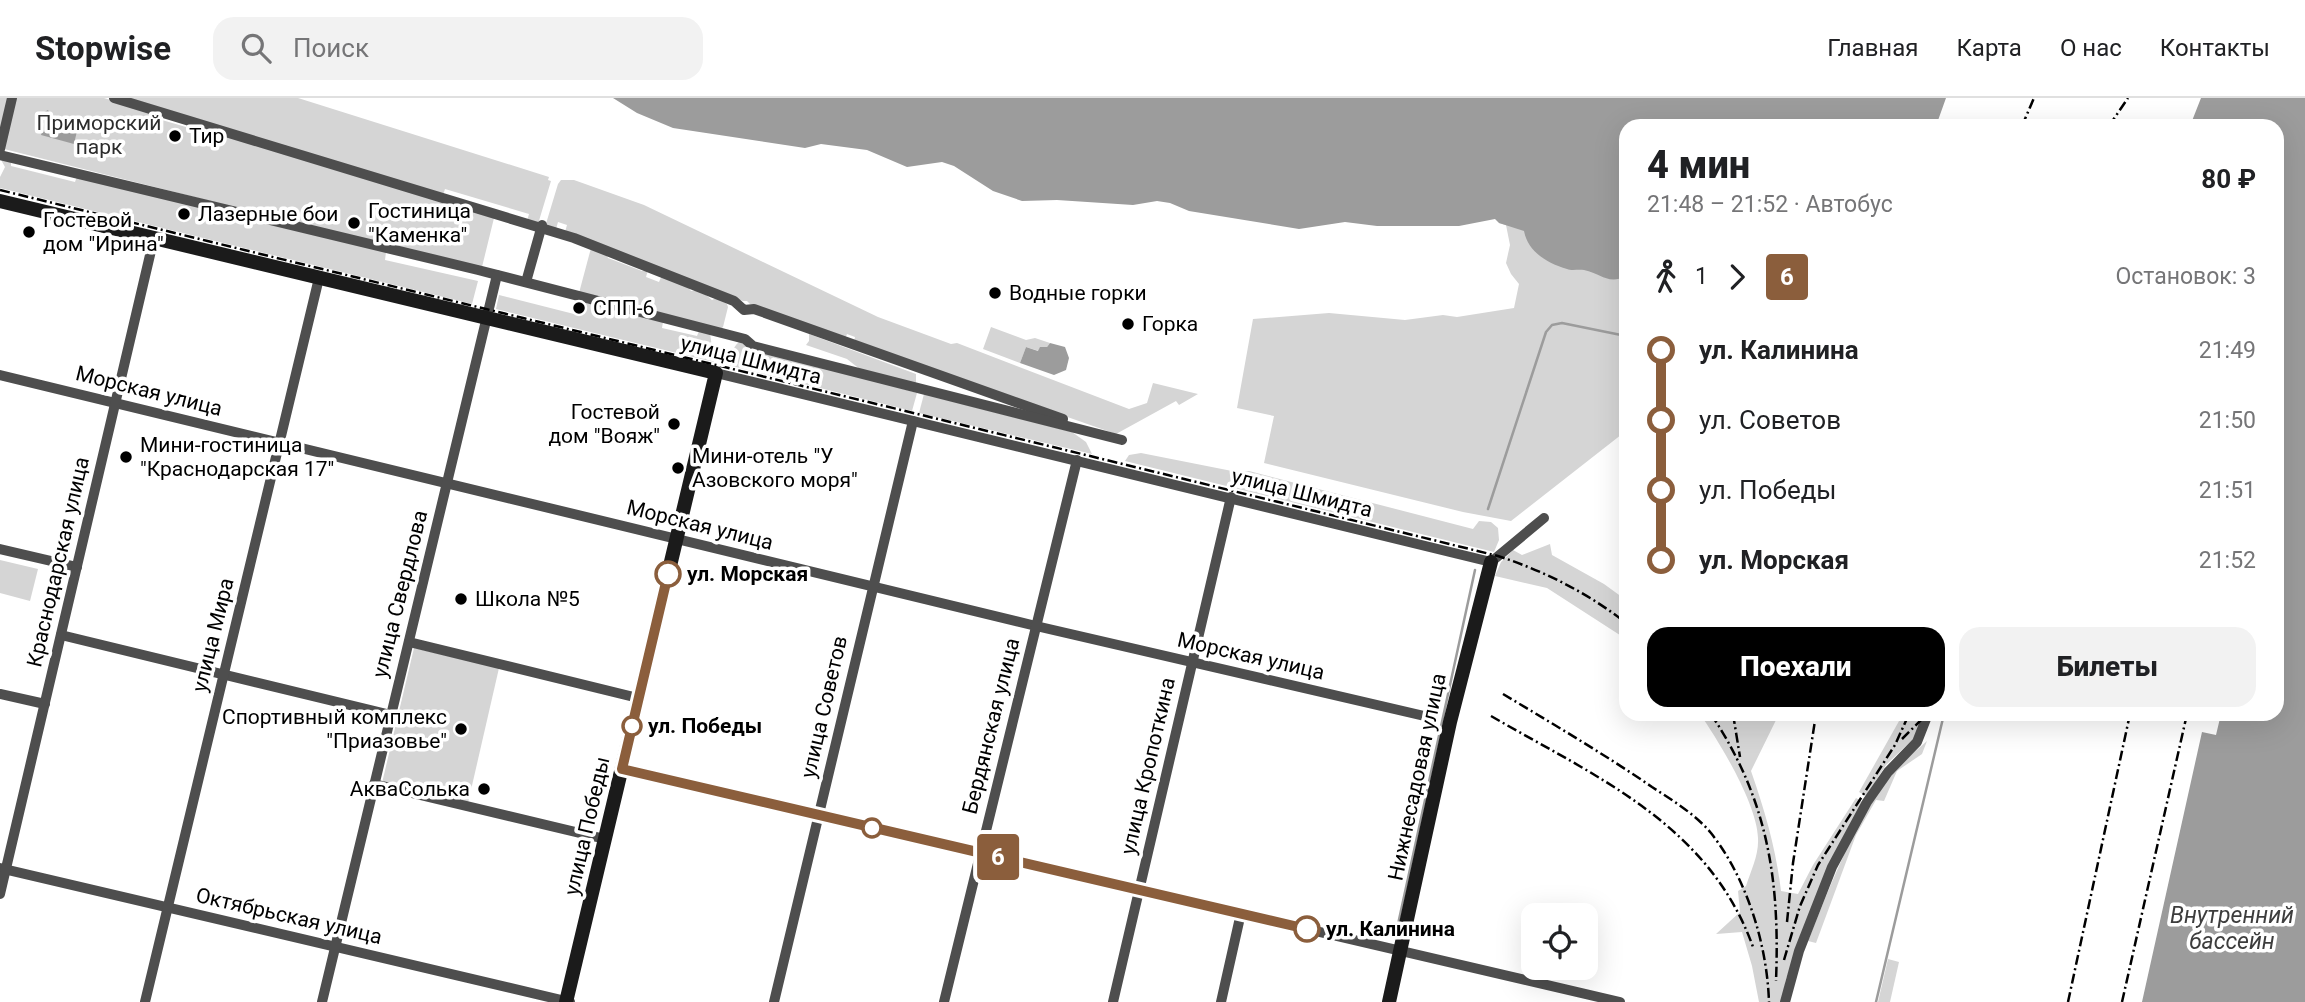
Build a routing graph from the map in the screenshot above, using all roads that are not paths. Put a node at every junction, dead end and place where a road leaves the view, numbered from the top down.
1 (12, 98) edge
2 (114, 98) edge
3 (0, 149) edge
4 (0, 155) edge
5 (0, 201) edge
6 (541, 227) junction
7 (154, 238) junction
8 (497, 275) junction
9 (319, 278) junction
10 (526, 282) junction
11 (487, 318) junction
12 (927, 372) junction
13 (716, 373) junction
14 (0, 375) edge
15 (922, 390) junction
16 (116, 403) junction
17 (913, 421) junction
18 (279, 443) junction
19 (1077, 460) junction
20 (447, 483) junction
21 (1231, 497) junction
22 (1544, 518) dead end
23 (677, 539) junction
24 (0, 549) edge
25 (1491, 562) junction
26 (77, 568) junction
27 (873, 587) junction
28 (1036, 626) junction
29 (61, 635) junction
30 (409, 642) junction
31 (1192, 662) junction
32 (223, 675) junction
33 (0, 694) edge
34 (638, 698) junction
35 (45, 704) junction
36 (391, 715) junction
37 (1433, 718) dead end
38 (1925, 721) edge
39 (622, 769) junction
40 (374, 784) junction
41 (818, 815) junction
42 (605, 839) junction
43 (979, 853) junction
44 (3, 868) edge
45 (1139, 890) junction
46 (0, 894) edge
47 (168, 907) junction
48 (1241, 914) junction
49 (335, 947) junction
50 (1400, 950) junction
51 (145, 1002) edge
52 (322, 1002) edge
53 (567, 1002) edge
54 (774, 1002) edge
55 (944, 1002) edge
56 (1113, 1002) edge
57 (1221, 1002) edge
58 (1389, 1002) edge
59 (1620, 1002) edge
60 (1785, 1002) edge

1 - 3 street
2 - 6 street
4 - 8 street
5 - 7 street, улица Шмидта
6 - 10 street
6 - 12 street
7 - 9 street, улица Шмидта
7 - 16 street, Краснодарская улица
8 - 10 street
8 - 11 street, улица Свердлова
9 - 11 street, улица Шмидта
9 - 18 street, улица Мира
10 - 15 street
11 - 13 street, улица Шмидта
11 - 20 street, улица Свердлова
12 - 15 street
12 - 15 street
13 - 17 street, улица Шмидта
13 - 23 street, улица Победы
14 - 16 street, Морская улица
16 - 18 street, Морская улица
16 - 26 street, Краснодарская улица
17 - 19 street, улица Шмидта
17 - 27 street, улица Советов
18 - 20 street, Морская улица
18 - 32 street, улица Мира
19 - 21 street, улица Шмидта
19 - 28 street, Бердянская улица
20 - 23 street, Морская улица
20 - 30 street, улица Свердлова
21 - 25 street, улица Шмидта
21 - 31 street, улица Кропоткина
22 - 25 street
23 - 27 street, Морская улица
23 - 34 street, улица Победы
24 - 26 street
25 - 50 street, Нижнесадовая улица
26 - 29 street, Краснодарская улица
27 - 28 street, Морская улица
27 - 41 street, улица Советов
28 - 31 street, Морская улица
28 - 43 street, Бердянская улица
29 - 32 street
29 - 35 street, Краснодарская улица
30 - 34 street
30 - 36 street, улица Свердлова
31 - 37 street, Морская улица
31 - 45 street, улица Кропоткина
32 - 36 street
32 - 47 street, улица Мира
33 - 35 street
34 - 39 street, улица Победы
35 - 44 street, Краснодарская улица
36 - 40 street, улица Свердлова
38 - 60 street
39 - 41 street
39 - 42 street, улица Победы
40 - 42 street
40 - 49 street, улица Свердлова
41 - 43 street
41 - 54 street, улица Советов
42 - 53 street, улица Победы
43 - 45 street
43 - 55 street, Бердянская улица
44 - 46 street, Краснодарская улица
44 - 47 street, Октябрьская улица
45 - 48 street
45 - 56 street, улица Кропоткина
47 - 49 street, Октябрьская улица
47 - 51 street, улица Мира
48 - 50 street
48 - 57 street
49 - 52 street, улица Свердлова
49 - 53 street, Октябрьская улица
50 - 58 street, Нижнесадовая улица
50 - 59 street

